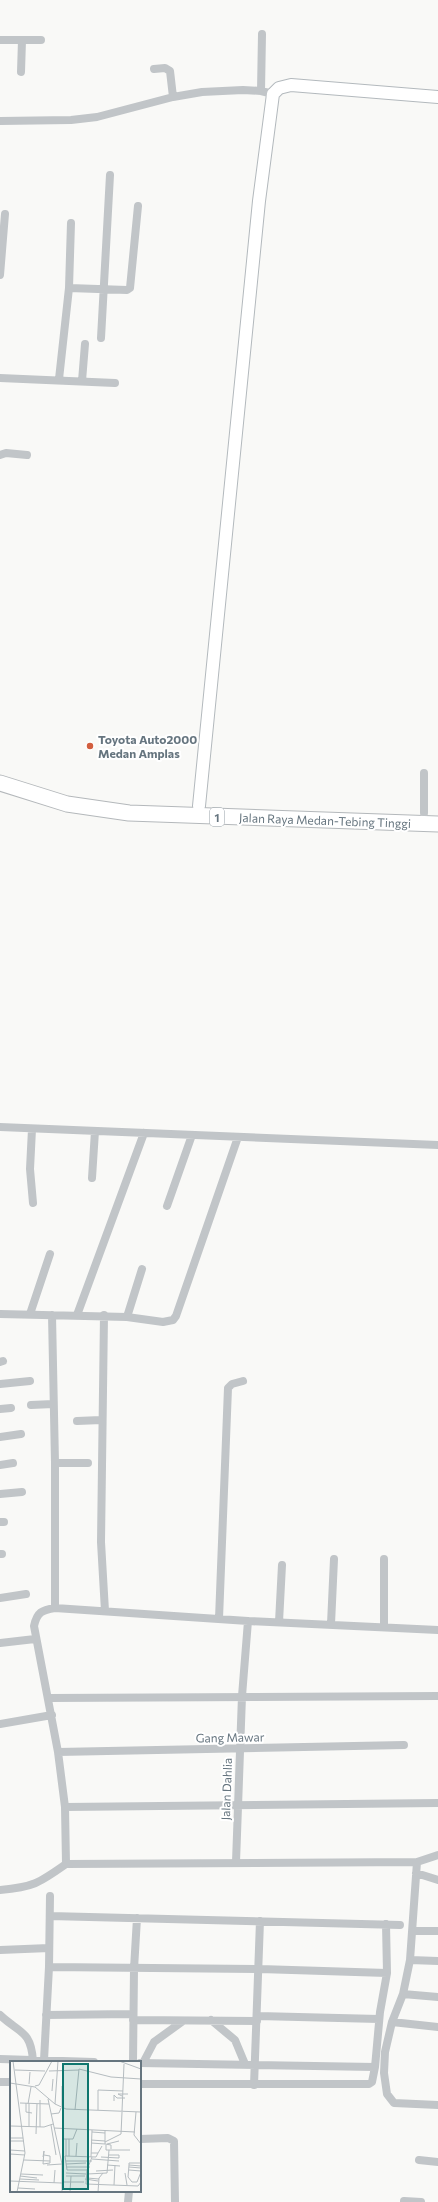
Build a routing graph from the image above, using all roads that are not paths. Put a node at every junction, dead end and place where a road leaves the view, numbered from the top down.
1 (262, 34) dead end
2 (0, 40) edge
3 (22, 40) junction
4 (41, 40) dead end
5 (154, 70) dead end
6 (21, 72) dead end
7 (260, 91) junction
8 (273, 94) junction
9 (173, 97) junction
10 (438, 98) edge
11 (0, 121) edge
12 (110, 175) dead end
13 (138, 206) dead end
14 (4, 214) dead end
15 (71, 223) dead end
16 (0, 275) edge
17 (69, 288) junction
18 (103, 289) junction
19 (101, 338) dead end
20 (85, 344) dead end
21 (0, 378) edge
22 (59, 379) junction
23 (82, 381) junction
24 (115, 383) dead end
25 (0, 455) edge
26 (27, 455) dead end
27 (424, 773) dead end
28 (0, 775) edge
29 (0, 783) edge
30 (198, 806) junction
31 (431, 814) edge
32 (438, 824) edge
33 (0, 1127) edge
34 (32, 1129) junction
35 (95, 1131) junction
36 (144, 1133) junction
37 (192, 1135) junction
38 (238, 1137) junction
39 (438, 1146) edge
40 (92, 1178) dead end
41 (33, 1203) dead end
42 (167, 1206) dead end
43 (50, 1254) dead end
44 (142, 1269) dead end
45 (0, 1314) edge
46 (30, 1314) junction
47 (52, 1315) junction
48 (77, 1315) junction
49 (104, 1315) junction
50 (127, 1316) junction
51 (30, 1380) dead end
52 (243, 1381) dead end
53 (0, 1384) edge
54 (53, 1404) junction
55 (31, 1405) dead end
56 (11, 1408) dead end
57 (0, 1410) edge
58 (76, 1420) dead end
59 (101, 1420) junction
60 (21, 1434) dead end
61 (0, 1438) edge
62 (13, 1463) dead end
63 (56, 1463) junction
64 (88, 1463) dead end
65 (0, 1465) edge
66 (22, 1492) dead end
67 (0, 1494) edge
68 (334, 1559) dead end
69 (384, 1559) dead end
70 (282, 1564) dead end
71 (26, 1594) dead end
72 (0, 1598) edge
73 (55, 1608) junction
74 (104, 1611) junction
75 (219, 1619) junction
76 (248, 1621) junction
77 (279, 1622) junction
78 (331, 1624) junction
79 (384, 1627) junction
80 (438, 1630) edge
81 (36, 1639) junction
82 (0, 1643) edge
83 (242, 1696) junction
84 (438, 1696) edge
85 (48, 1698) junction
86 (52, 1715) junction
87 (0, 1724) edge
88 (404, 1745) dead end
89 (240, 1749) junction
90 (58, 1752) junction
91 (438, 1803) edge
92 (238, 1805) junction
93 (65, 1806) junction
94 (438, 1855) edge
95 (236, 1862) junction
96 (417, 1862) junction
97 (66, 1864) junction
98 (416, 1873) junction
99 (438, 1880) edge
100 (0, 1890) edge
101 (50, 1896) dead end
102 (50, 1916) junction
103 (137, 1918) junction
104 (260, 1921) junction
105 (386, 1924) junction
106 (400, 1925) dead end
107 (413, 1931) junction
108 (438, 1931) edge
109 (49, 1948) junction
110 (0, 1950) edge
111 (410, 1960) junction
112 (438, 1961) edge
113 (49, 1967) junction
114 (134, 1969) junction
115 (260, 1969) junction
116 (387, 1973) junction
117 (403, 1994) junction
118 (438, 1997) edge
119 (0, 2015) edge
120 (46, 2015) junction
121 (133, 2017) junction
122 (257, 2018) junction
123 (379, 2019) junction
124 (211, 2020) junction
125 (183, 2021) junction
126 (392, 2022) junction
127 (438, 2027) edge
128 (0, 2060) edge
129 (44, 2060) junction
130 (33, 2061) junction
131 (69, 2061) edge
132 (133, 2061) edge
133 (142, 2063) edge
134 (246, 2064) junction
135 (254, 2064) junction
136 (374, 2067) junction
137 (141, 2084) edge
138 (254, 2085) junction
139 (438, 2105) edge
140 (141, 2139) edge
141 (420, 2160) dead end
142 (438, 2162) edge
143 (129, 2192) edge
144 (404, 2201) dead end
145 (128, 2202) edge
146 (175, 2202) edge
147 (421, 2202) edge

1 - 7 street
2 - 3 street
3 - 4 street
3 - 6 street
5 - 9 street
7 - 8 street
7 - 9 street
8 - 10 street
8 - 30 street
9 - 11 street
12 - 18 street
13 - 18 street
14 - 16 street
15 - 17 street
17 - 18 street
17 - 22 street
18 - 19 street
20 - 23 street
21 - 22 street
22 - 23 street
23 - 24 street
25 - 26 street
27 - 31 street
28 - 30 highway, Jalan Raya Medan-Tebing Tinggi / 1
29 - 32 highway, Jalan Raya Medan-Tebing Tinggi / 1
30 - 31 highway, Jalan Raya Medan-Tebing Tinggi / 1
33 - 34 street
34 - 35 street
34 - 41 street
35 - 36 street
35 - 40 street
36 - 37 street
36 - 48 street
37 - 38 street
37 - 42 street
38 - 39 street
38 - 50 street
43 - 46 street
44 - 50 street
45 - 46 street
46 - 47 street
47 - 48 street
47 - 54 street
48 - 49 street
49 - 50 street
49 - 59 street
51 - 53 street
52 - 75 street
54 - 55 street
54 - 63 street
56 - 57 street
58 - 59 street
59 - 74 street
60 - 61 street
62 - 65 street
63 - 64 street
63 - 73 street
66 - 67 street
68 - 78 street
69 - 79 street
70 - 77 street
71 - 72 street
73 - 74 street
73 - 81 street
74 - 75 street
75 - 76 street
76 - 77 street
76 - 83 street, Jalan Dahlia
77 - 78 street
78 - 79 street
79 - 80 street
81 - 82 street
81 - 85 street
83 - 84 street
83 - 85 street
83 - 89 street, Jalan Dahlia
85 - 86 street
86 - 87 street
86 - 90 street
88 - 89 street, Gang Mawar
89 - 90 street, Gang Mawar
89 - 92 street, Jalan Dahlia
90 - 93 street
91 - 92 street
92 - 93 street
92 - 95 street, Jalan Dahlia
93 - 97 street
94 - 96 street
95 - 96 street
95 - 97 street
96 - 98 street
97 - 100 street
98 - 99 street
98 - 107 street
101 - 102 street
102 - 103 street
102 - 109 street
103 - 104 street
103 - 114 street
104 - 105 street
104 - 115 street
105 - 106 street
105 - 116 street
107 - 108 street
107 - 111 street
109 - 110 street
109 - 113 street
111 - 112 street
111 - 117 street
113 - 114 street
113 - 120 street
114 - 115 street
114 - 121 street
115 - 116 street
115 - 122 street
116 - 123 street
117 - 118 street
117 - 126 street
119 - 130 street
120 - 121 street
120 - 129 street
121 - 125 street
121 - 132 street
122 - 123 street
122 - 124 street
122 - 135 street
123 - 136 street
124 - 125 street
124 - 134 street
125 - 133 street
126 - 127 street
126 - 139 street
128 - 130 street
129 - 130 street
129 - 131 street
133 - 134 street
134 - 135 street
135 - 136 street
135 - 138 street
136 - 138 street
137 - 138 street
140 - 146 street
141 - 142 street
143 - 145 street
144 - 147 street

